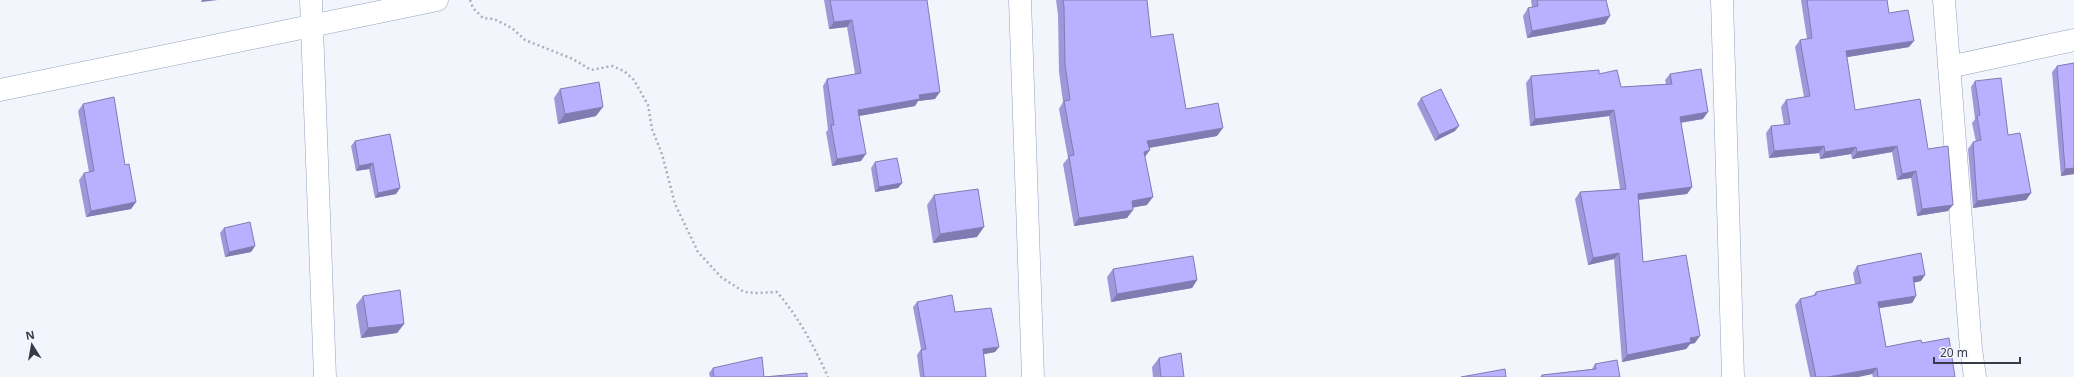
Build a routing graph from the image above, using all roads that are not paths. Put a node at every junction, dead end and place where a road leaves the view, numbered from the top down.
1 (311, 0) edge
2 (437, 0) edge
3 (1020, 0) edge
4 (1722, 0) edge
5 (1944, 0) edge
6 (312, 26) junction
7 (2074, 40) edge
8 (1949, 67) junction
9 (0, 90) edge
10 (325, 377) edge
11 (1033, 377) edge
12 (1733, 377) edge
13 (1975, 377) edge

1 - 6 street
2 - 6 street
3 - 11 street
4 - 12 street
5 - 8 street
6 - 9 street
6 - 10 street
7 - 8 street
8 - 13 street

